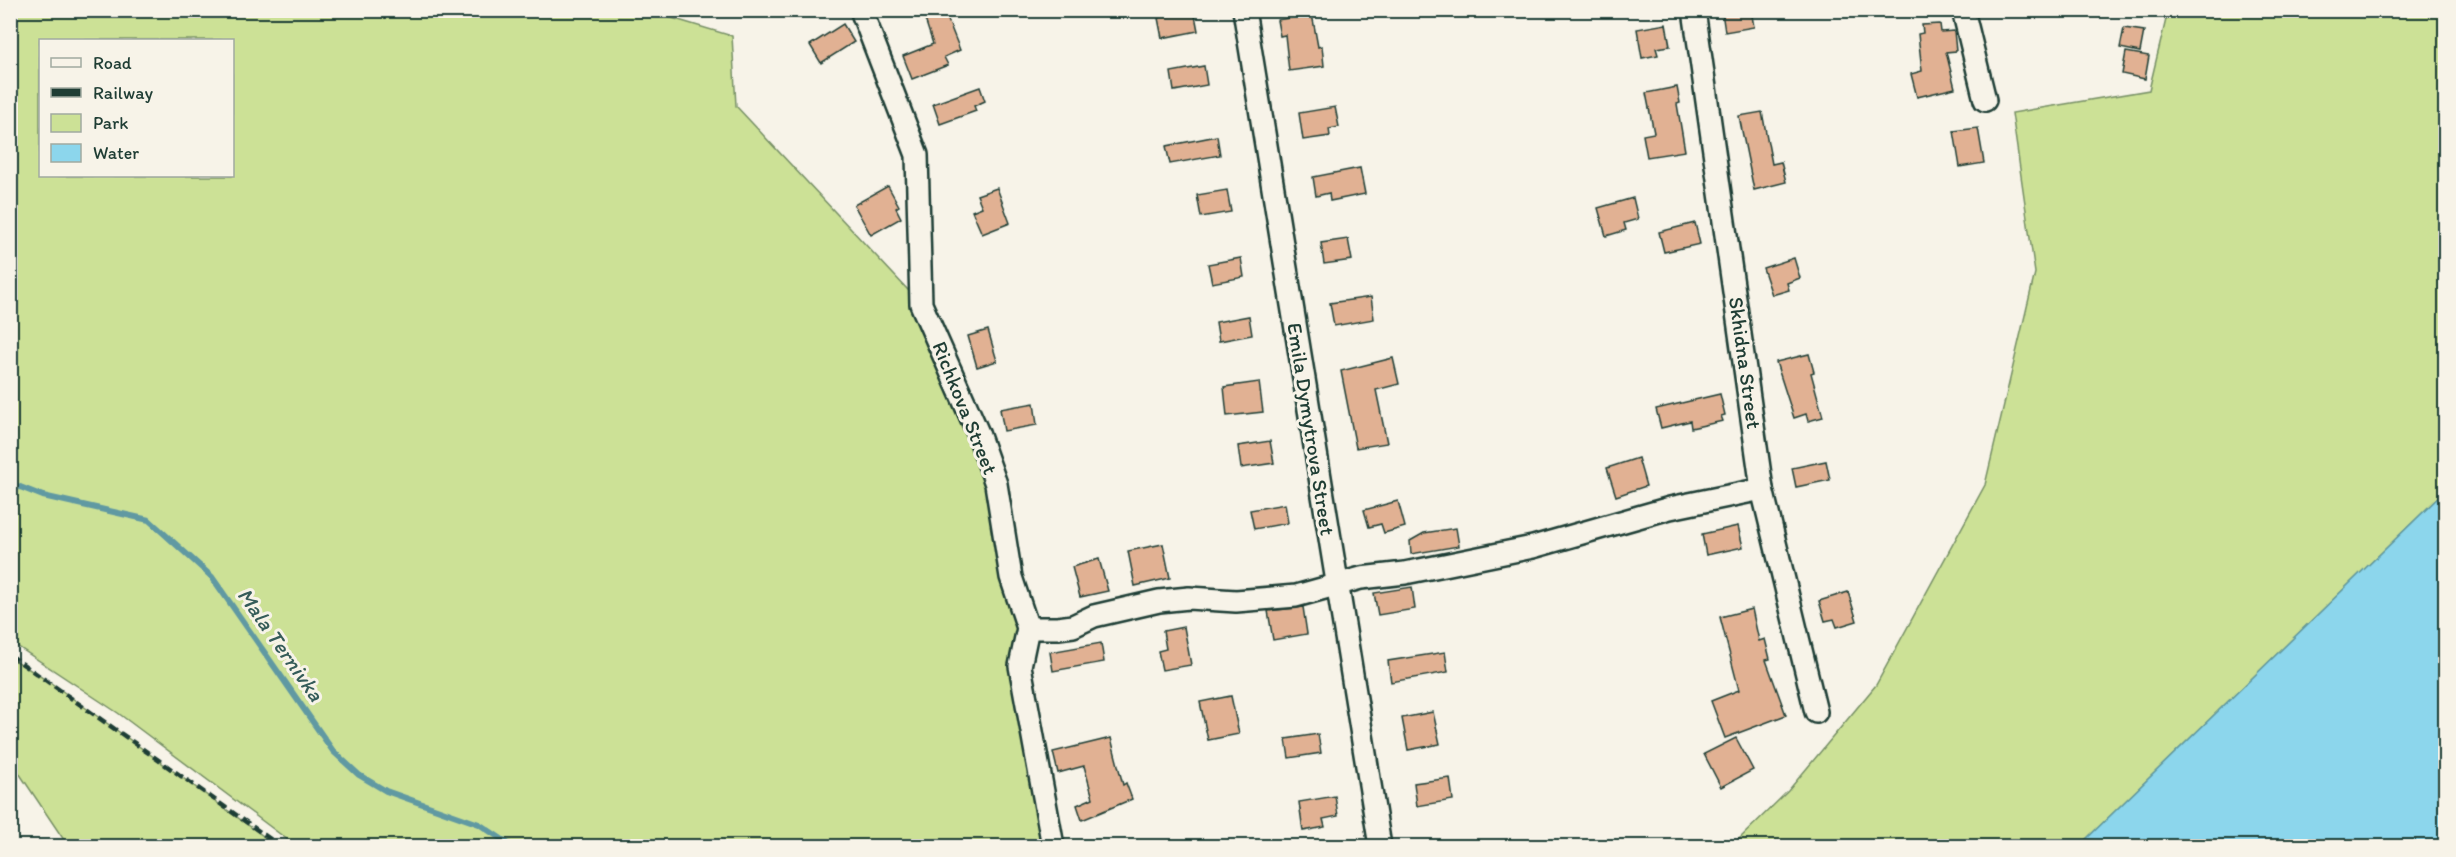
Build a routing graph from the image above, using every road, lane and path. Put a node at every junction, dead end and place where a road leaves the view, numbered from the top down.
1 (861, 10) edge
2 (1244, 10) edge
3 (1694, 10) edge
4 (1963, 10) edge
5 (1984, 100) dead end
6 (1762, 489) junction
7 (1337, 585) junction
8 (1028, 628) junction
9 (1816, 712) dead end
10 (1053, 846) edge
11 (1380, 846) edge

1 - 8 street, Richkova Street
2 - 7 street, Emila Dymytrova Street
3 - 6 street, Skhidna Street
4 - 5 street
6 - 7 street
6 - 9 street, Skhidna Street
7 - 8 street
7 - 11 street, Emila Dymytrova Street
8 - 10 street

